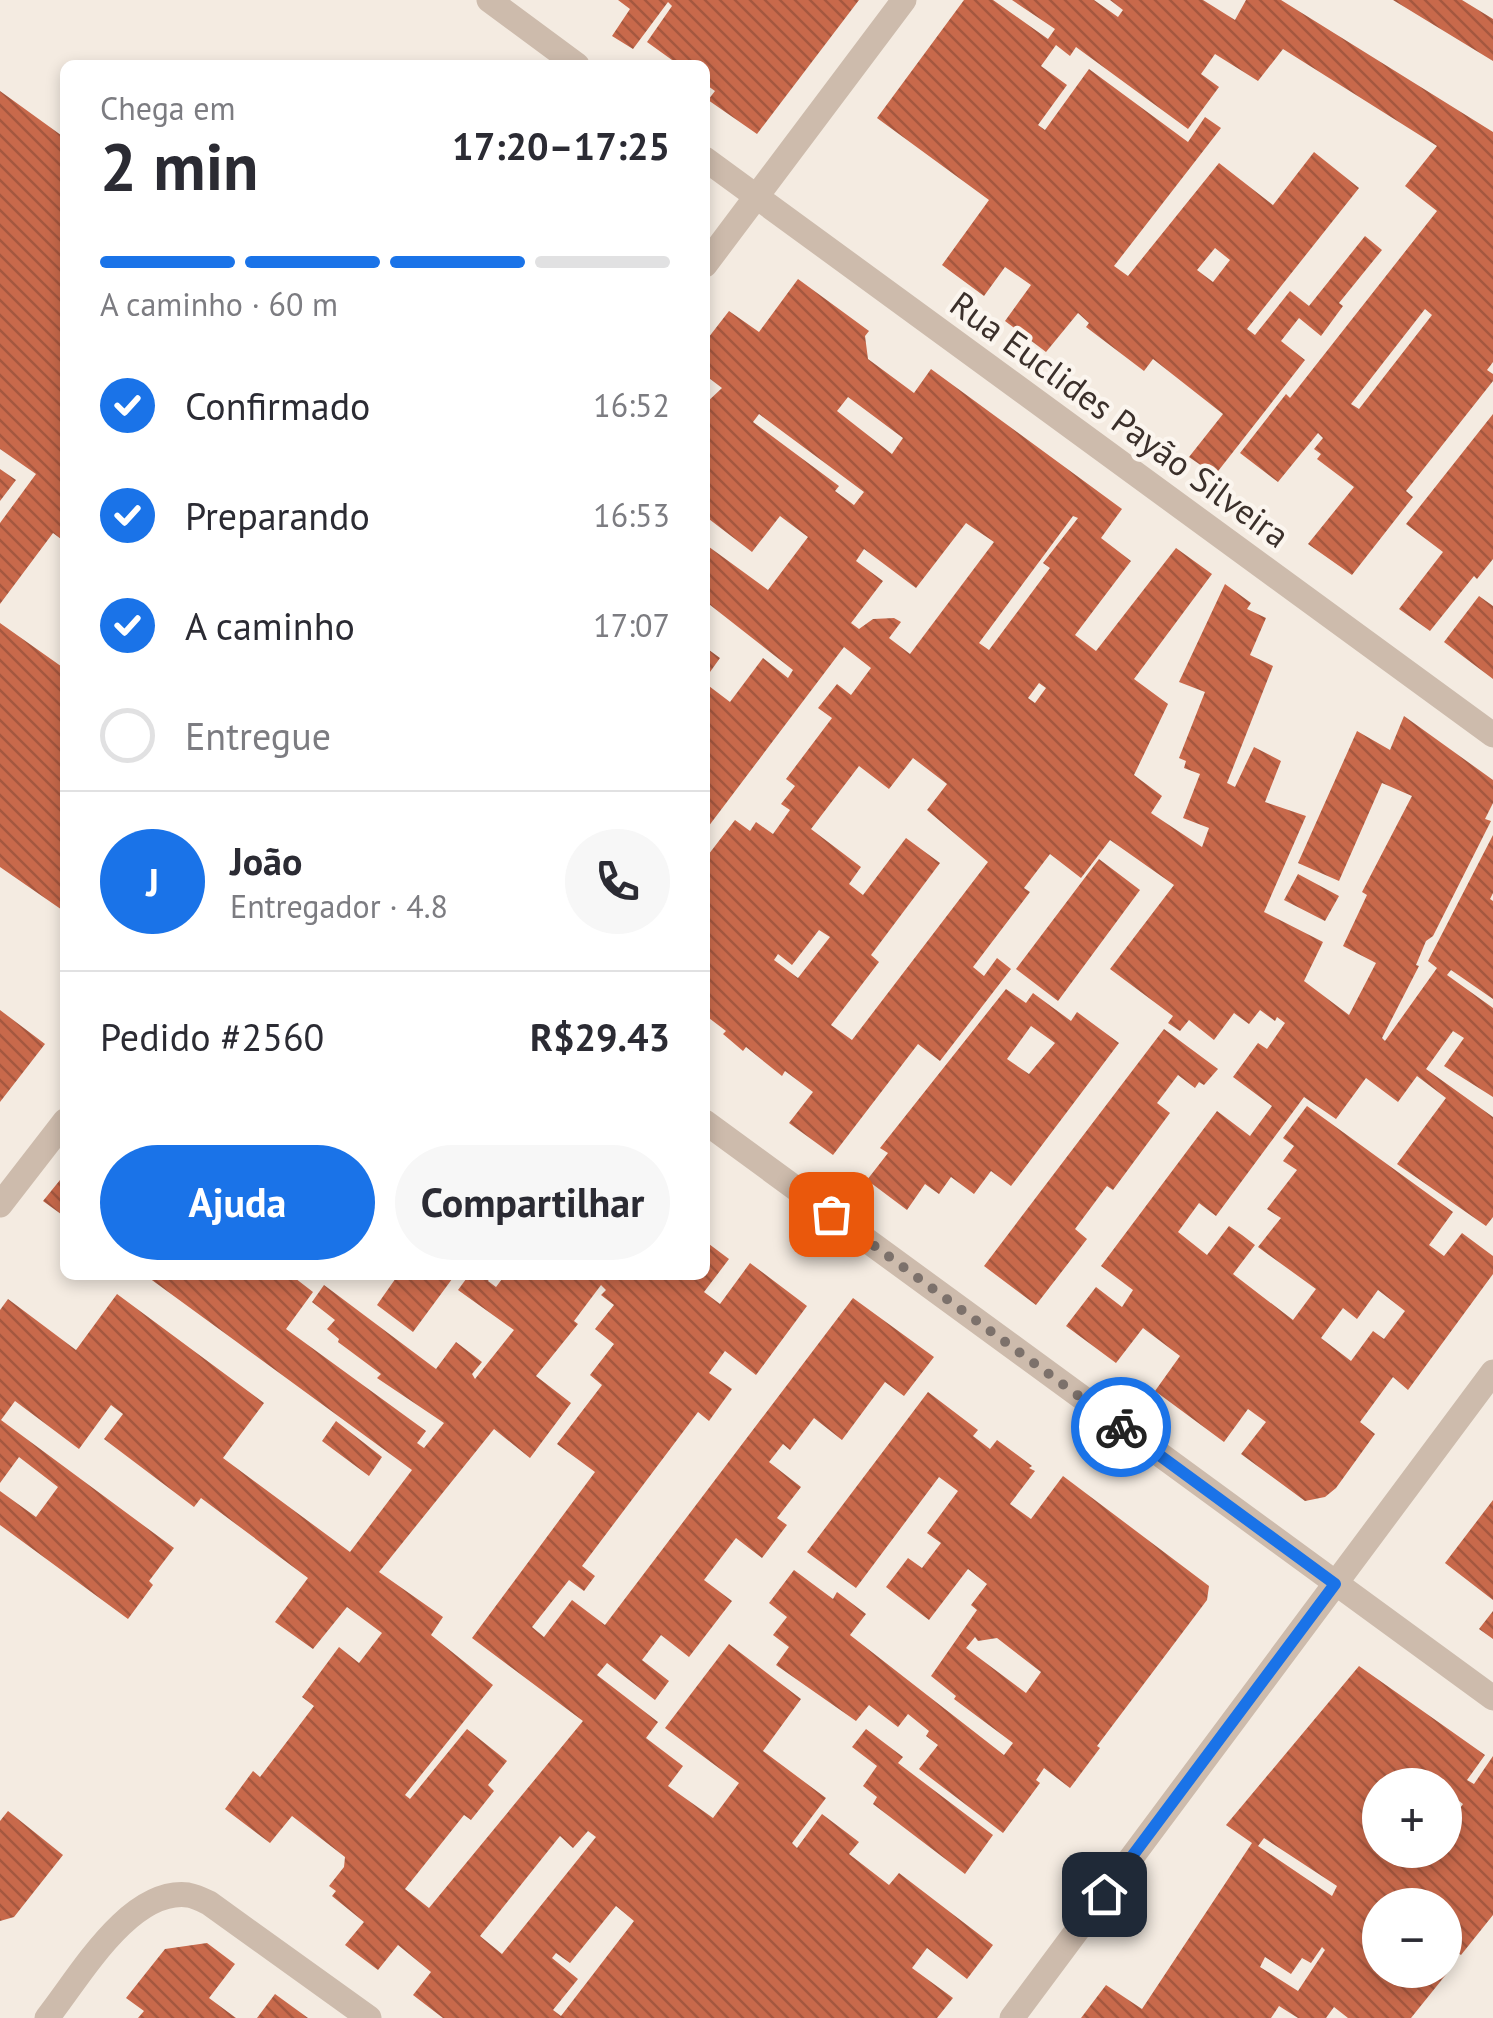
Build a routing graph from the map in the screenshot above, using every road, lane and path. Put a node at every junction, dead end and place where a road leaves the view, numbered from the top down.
1 (489, 0) edge
2 (904, 0) edge
3 (570, 60) edge
4 (710, 163) edge
5 (756, 196) junction
6 (710, 258) edge
7 (1493, 735) edge
8 (710, 1126) edge
9 (60, 1127) edge
10 (0, 1205) edge
11 (1493, 1372) edge
12 (1335, 1584) junction
13 (1493, 1698) edge
14 (48, 2018) edge
15 (369, 2018) edge
16 (1012, 2018) edge

1 - 3 street
2 - 5 street
4 - 5 street, Rua Euclides Payão Silveira
5 - 6 street
5 - 7 street, Rua Euclides Payão Silveira
8 - 12 street
9 - 10 street
11 - 12 street
12 - 13 street
12 - 16 street
14 - 15 street

